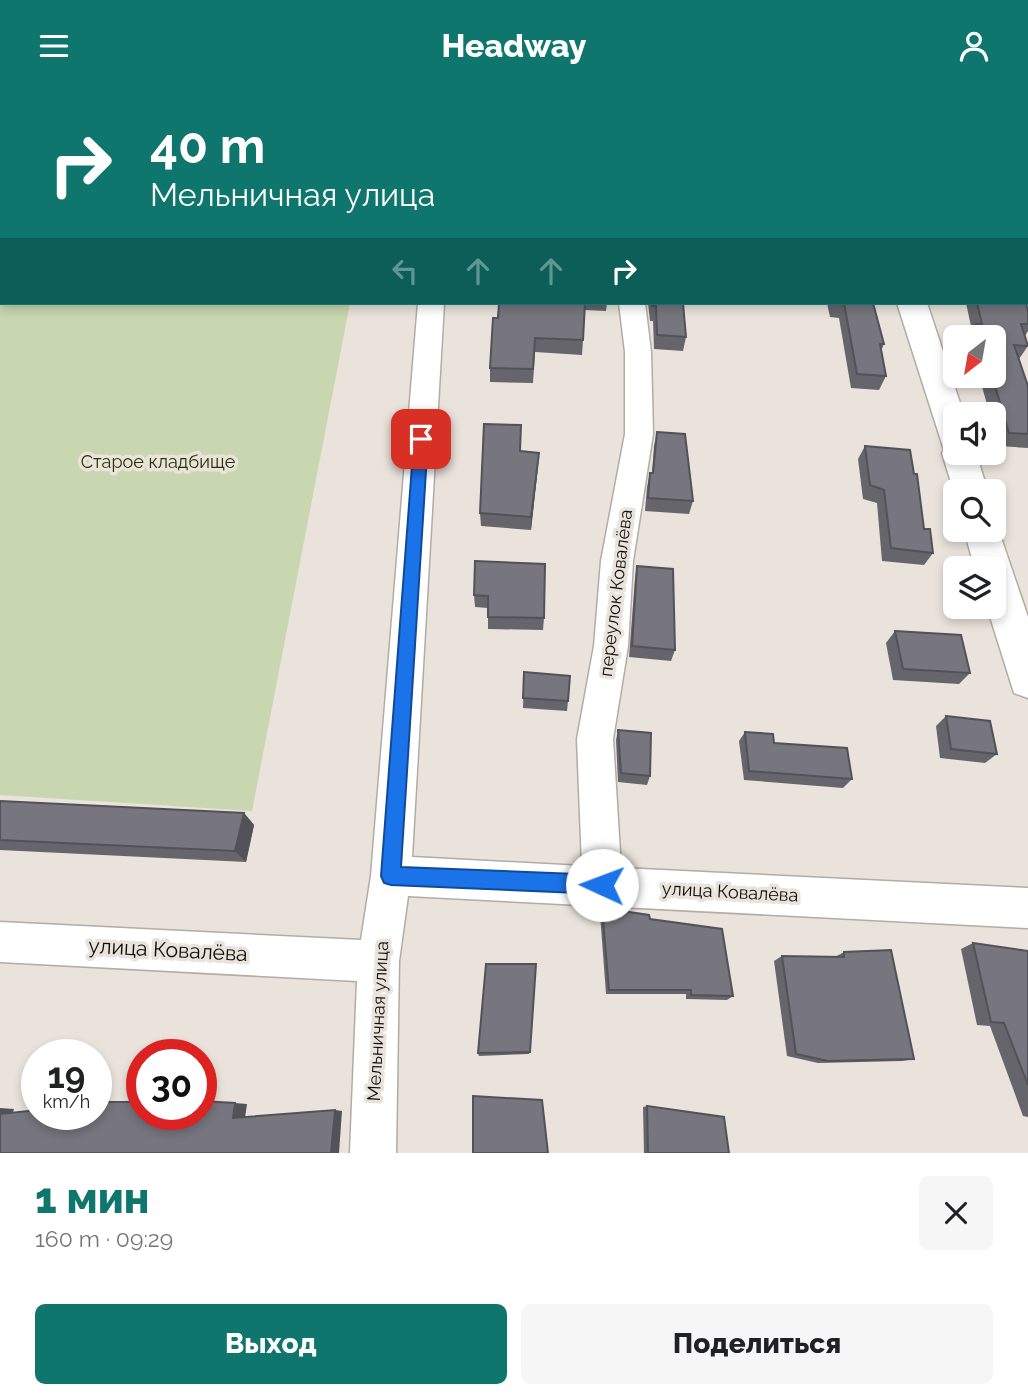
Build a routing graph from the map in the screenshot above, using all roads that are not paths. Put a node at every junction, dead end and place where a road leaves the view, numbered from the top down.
1 (430, 305) edge
2 (632, 305) edge
3 (913, 305) edge
4 (943, 402) edge
5 (986, 542) edge
6 (1028, 680) edge
7 (391, 876) junction
8 (602, 885) junction
9 (1028, 908) edge
10 (0, 942) edge
11 (378, 961) junction
12 (373, 1153) edge

1 - 7 street, Мельничная улица
2 - 8 street, переулок Ковалёва
3 - 4 main road
5 - 6 main road
7 - 8 street, улица Ковалёва
7 - 11 street, Мельничная улица
8 - 9 street, улица Ковалёва
10 - 11 street, улица Ковалёва
11 - 12 street, Мельничная улица

